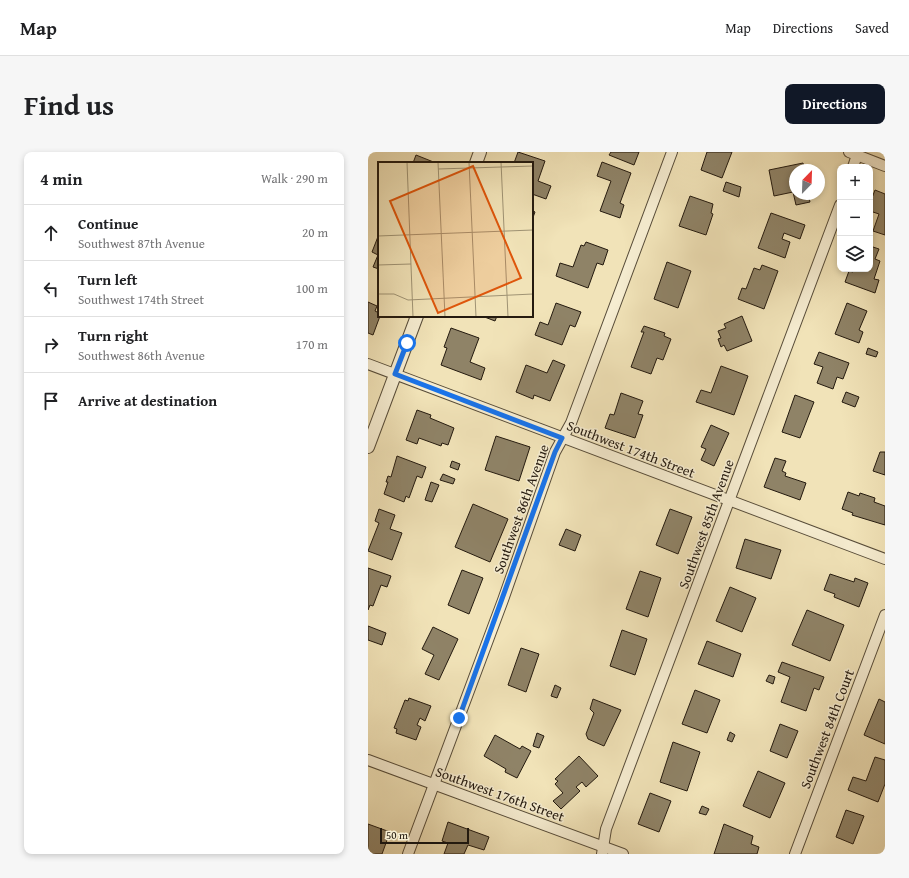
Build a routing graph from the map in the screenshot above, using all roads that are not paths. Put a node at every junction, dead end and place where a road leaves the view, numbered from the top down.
1 (480, 152) edge
2 (672, 152) edge
3 (855, 153) edge
4 (476, 162) edge
5 (853, 164) edge
6 (885, 166) edge
7 (837, 213) edge
8 (417, 317) edge
9 (368, 364) edge
10 (395, 374) junction
11 (562, 438) junction
12 (368, 447) edge
13 (729, 501) junction
14 (885, 559) edge
15 (885, 615) edge
16 (368, 760) edge
17 (434, 785) junction
18 (602, 850) edge
19 (408, 854) edge
20 (623, 854) edge
21 (795, 854) edge

1 - 4 street
2 - 11 street, Southwest 86th Avenue
3 - 5 street
3 - 6 street
7 - 13 street, Southwest 85th Avenue
8 - 10 street
9 - 10 street, Southwest 174th Street
10 - 11 street, Southwest 174th Street
10 - 12 street
11 - 13 street, Southwest 174th Street
11 - 17 street, Southwest 86th Avenue
13 - 14 street, Southwest 174th Street
13 - 18 street, Southwest 85th Avenue
15 - 21 street, Southwest 84th Court
16 - 17 street, Southwest 176th Street
17 - 18 street, Southwest 176th Street
17 - 19 street, Southwest 86th Avenue
18 - 20 street, Southwest 176th Street

